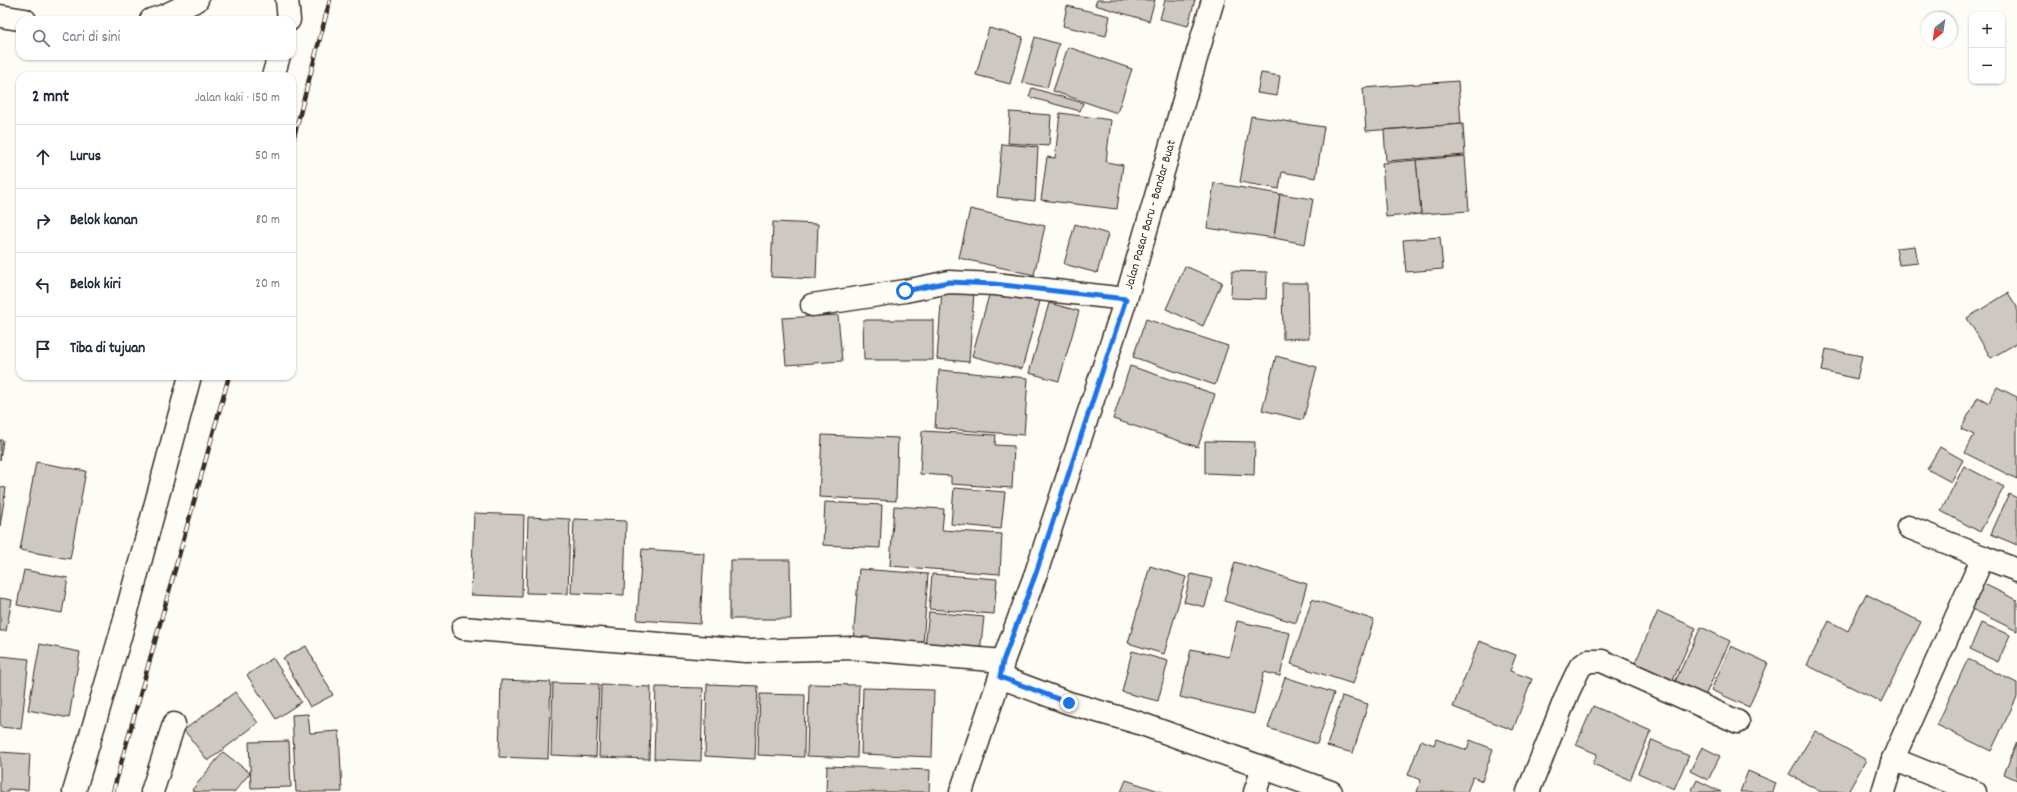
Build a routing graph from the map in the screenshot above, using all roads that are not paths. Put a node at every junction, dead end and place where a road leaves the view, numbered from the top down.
1 (197, 0) edge
2 (287, 0) edge
3 (1213, 0) edge
4 (0, 16) edge
5 (160, 16) edge
6 (289, 16) edge
7 (16, 19) edge
8 (278, 60) edge
9 (274, 72) edge
10 (1126, 299) junction
11 (812, 306) dead end
12 (189, 380) edge
13 (1908, 528) dead end
14 (1984, 557) junction
15 (2017, 570) edge
16 (463, 628) dead end
17 (1001, 669) junction
18 (1738, 722) dead end
19 (174, 724) dead end
20 (1893, 759) junction
21 (1263, 768) junction
22 (74, 792) edge
23 (152, 792) edge
24 (961, 792) edge
25 (1255, 792) edge
26 (1331, 792) edge
27 (1528, 792) edge
28 (1883, 792) edge
29 (1975, 792) edge

1 - 5 street
2 - 6 street
3 - 10 street, Jalan Pasar Baru - Bandar Buat
4 - 7 street
8 - 9 street
10 - 11 street
10 - 17 street, Jalan Pasar Baru - Bandar Buat
12 - 22 street
13 - 14 street
14 - 15 street
14 - 20 street
16 - 17 street
17 - 21 street
17 - 24 street, Jalan Pasar Baru - Bandar Buat
18 - 27 street
19 - 23 street
20 - 28 street
20 - 29 street
21 - 25 street
21 - 26 street

